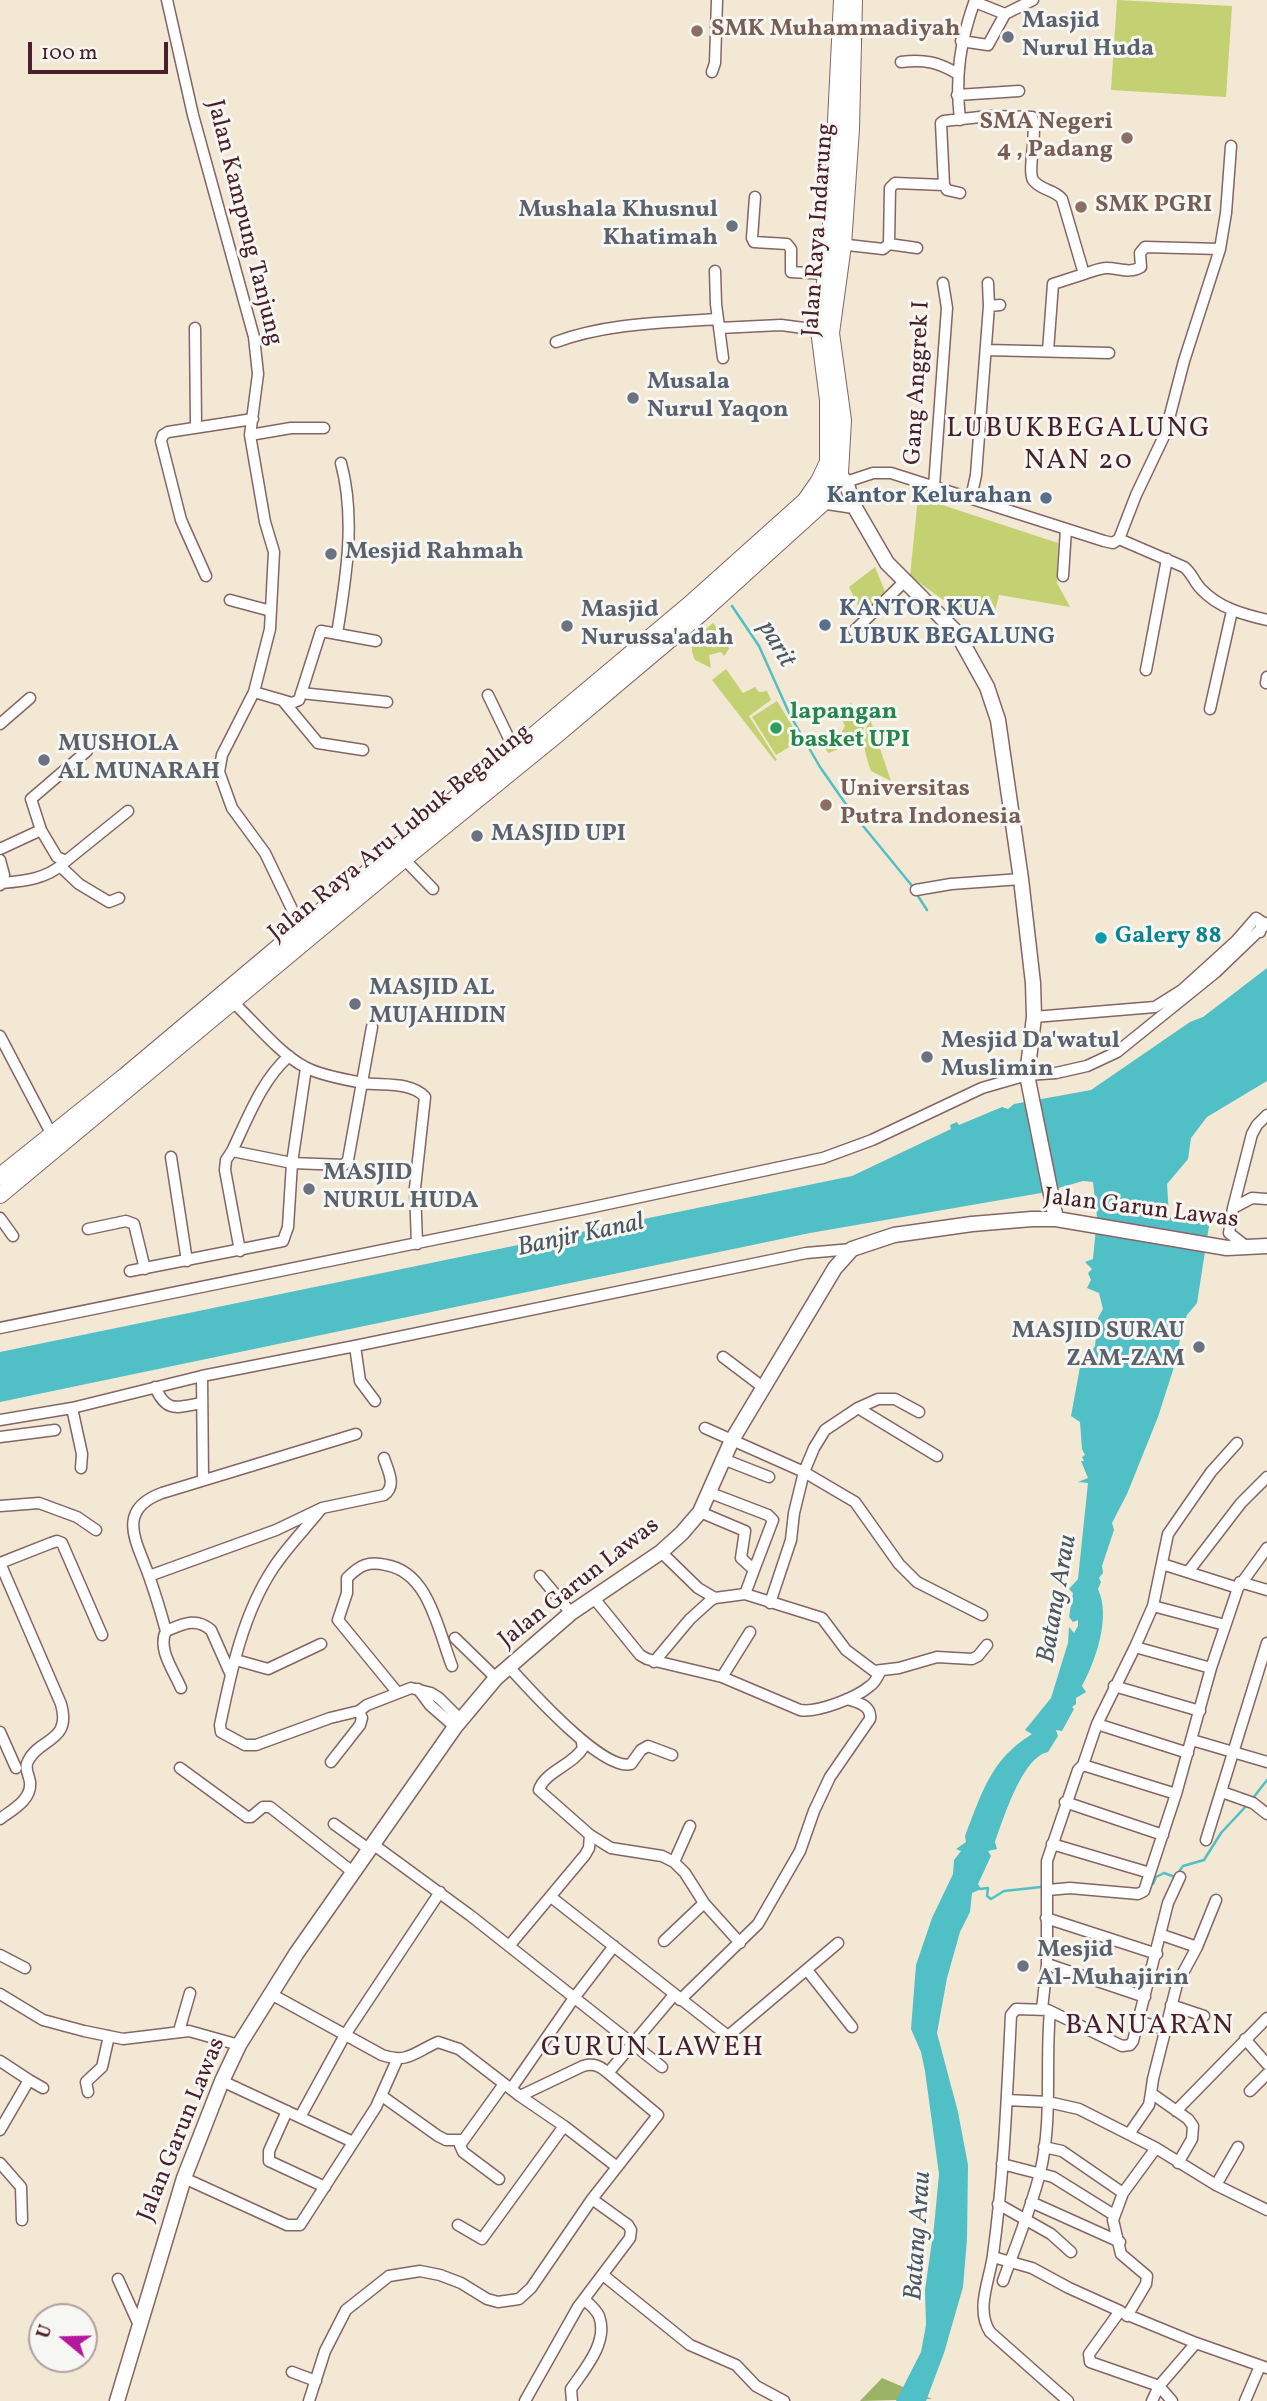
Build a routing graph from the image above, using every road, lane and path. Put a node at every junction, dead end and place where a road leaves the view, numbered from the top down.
1 (167, 0) edge
2 (717, 0) edge
3 (842, 0) edge
4 (854, 0) edge
5 (1033, 0) edge
6 (975, 1) edge
7 (1005, 14) junction
8 (961, 41) junction
9 (901, 62) dead end
10 (712, 72) dead end
11 (958, 74) junction
12 (1019, 91) dead end
13 (957, 95) junction
14 (960, 120) junction
15 (843, 135) junction
16 (1231, 146) dead end
17 (944, 185) junction
18 (960, 193) dead end
19 (755, 197) dead end
20 (836, 244) junction
21 (889, 244) junction
22 (916, 248) dead end
23 (1220, 249) junction
24 (715, 271) dead end
25 (827, 274) junction
26 (1084, 274) junction
27 (943, 283) dead end
28 (988, 283) dead end
29 (718, 324) junction
30 (195, 328) dead end
31 (819, 330) junction
32 (556, 342) dead end
33 (986, 350) junction
34 (1048, 351) junction
35 (1108, 354) dead end
36 (723, 358) dead end
37 (253, 419) junction
38 (196, 426) junction
39 (324, 428) dead end
40 (250, 435) junction
41 (341, 463) dead end
42 (838, 472) junction
43 (819, 481) joint
44 (934, 486) junction
45 (971, 498) junction
46 (805, 501) junction
47 (825, 501) junction
48 (855, 506) junction
49 (1066, 529) junction
50 (1119, 539) junction
51 (1167, 559) junction
52 (206, 576) dead end
53 (1063, 576) dead end
54 (905, 581) junction
55 (230, 600) dead end
56 (694, 610) junction
57 (271, 611) junction
58 (1232, 611) junction
59 (1267, 620) edge
60 (854, 631) dead end
61 (337, 634) junction
62 (376, 641) dead end
63 (1146, 670) dead end
64 (254, 692) junction
65 (302, 693) junction
66 (488, 695) dead end
67 (30, 698) dead end
68 (282, 699) junction
69 (387, 702) dead end
70 (1210, 709) dead end
71 (0, 724) edge
72 (363, 750) dead end
73 (87, 751) dead end
74 (515, 751) junction
75 (462, 802) junction
76 (128, 811) dead end
77 (41, 830) junction
78 (0, 849) edge
79 (404, 859) junction
80 (0, 860) edge
81 (63, 863) junction
82 (1021, 879) junction
83 (1, 884) edge
84 (433, 889) dead end
85 (916, 890) dead end
86 (119, 898) dead end
87 (1264, 927) edge
88 (301, 928) junction
89 (233, 1002) junction
90 (1034, 1017) junction
91 (372, 1027) dead end
92 (0, 1036) edge
93 (289, 1056) junction
94 (306, 1068) junction
95 (129, 1081) junction
96 (1028, 1082) junction
97 (364, 1083) junction
98 (1267, 1115) edge
99 (52, 1135) junction
100 (232, 1151) junction
101 (171, 1157) dead end
102 (292, 1163) junction
103 (0, 1176) edge
104 (1, 1192) edge
105 (1267, 1199) edge
106 (1233, 1208) junction
107 (0, 1218) edge
108 (1056, 1219) junction
109 (88, 1229) dead end
110 (13, 1236) dead end
111 (417, 1244) junction
112 (1267, 1246) edge
113 (1247, 1247) junction
114 (852, 1249) junction
115 (240, 1251) junction
116 (187, 1261) junction
117 (145, 1269) junction
118 (130, 1271) dead end
119 (0, 1328) edge
120 (355, 1346) junction
121 (723, 1357) dead end
122 (202, 1376) junction
123 (155, 1387) junction
124 (764, 1388) junction
125 (375, 1401) dead end
126 (202, 1403) junction
127 (72, 1408) junction
128 (858, 1408) junction
129 (919, 1412) dead end
130 (0, 1420) edge
131 (705, 1428) dead end
132 (55, 1430) dead end
133 (355, 1434) dead end
134 (0, 1437) edge
135 (732, 1440) junction
136 (1237, 1443) dead end
137 (937, 1456) dead end
138 (384, 1458) dead end
139 (723, 1459) junction
140 (81, 1468) dead end
141 (804, 1472) junction
142 (769, 1477) dead end
143 (1267, 1477) edge
144 (203, 1480) junction
145 (708, 1492) junction
146 (0, 1506) edge
147 (322, 1508) junction
148 (700, 1512) junction
149 (96, 1530) dead end
150 (1267, 1548) edge
151 (661, 1552) junction
152 (0, 1563) edge
153 (1162, 1564) junction
154 (754, 1570) junction
155 (1188, 1572) junction
156 (149, 1576) junction
157 (540, 1576) dead end
158 (1239, 1585) junction
159 (1267, 1590) edge
160 (745, 1594) junction
161 (593, 1597) junction
162 (715, 1598) junction
163 (770, 1602) junction
164 (1153, 1606) junction
165 (571, 1613) junction
166 (982, 1615) dead end
167 (1225, 1625) junction
168 (166, 1631) junction
169 (750, 1633) dead end
170 (102, 1635) dead end
171 (455, 1637) dead end
172 (1267, 1643) edge
173 (321, 1644) dead end
174 (987, 1645) dead end
175 (1135, 1647) junction
176 (236, 1660) junction
177 (654, 1662) junction
178 (452, 1666) dead end
179 (509, 1667) junction
180 (1211, 1668) junction
181 (880, 1672) junction
182 (231, 1675) junction
183 (722, 1677) junction
184 (496, 1678) junction
185 (1114, 1686) junction
186 (181, 1688) dead end
187 (397, 1692) junction
188 (847, 1699) junction
189 (359, 1711) junction
190 (1200, 1711) junction
191 (458, 1724) junction
192 (1097, 1724) junction
193 (0, 1731) edge
194 (1192, 1740) junction
195 (582, 1743) junction
196 (1234, 1752) junction
197 (1188, 1753) junction
198 (672, 1755) dead end
199 (331, 1762) dead end
200 (1267, 1762) edge
201 (1083, 1765) junction
202 (16, 1768) dead end
203 (180, 1768) dead end
204 (1222, 1792) junction
205 (1176, 1794) junction
206 (1065, 1802) junction
207 (1267, 1814) edge
208 (0, 1819) edge
209 (334, 1824) dead end
210 (690, 1826) dead end
211 (590, 1835) junction
212 (1163, 1835) junction
213 (1206, 1840) dead end
214 (1052, 1844) junction
215 (372, 1848) junction
216 (674, 1862) junction
217 (354, 1873) junction
218 (1150, 1873) junction
219 (1180, 1877) dead end
220 (1048, 1887) junction
221 (440, 1892) junction
222 (551, 1897) junction
223 (1216, 1900) dead end
224 (704, 1903) junction
225 (1045, 1918) junction
226 (1162, 1935) junction
227 (664, 1941) dead end
228 (740, 1943) junction
229 (838, 1944) dead end
230 (509, 1946) junction
231 (614, 1946) junction
232 (1196, 1947) junction
233 (1157, 1954) junction
234 (0, 1955) edge
235 (1047, 1964) junction
236 (25, 1968) dead end
237 (807, 1970) junction
238 (190, 1993) dead end
239 (0, 1994) edge
240 (271, 1994) junction
241 (1145, 1997) junction
242 (573, 1998) junction
243 (677, 1998) junction
244 (1171, 2005) junction
245 (1046, 2010) junction
246 (1204, 2016) dead end
247 (1267, 2018) edge
248 (1139, 2021) junction
249 (852, 2027) dead end
250 (1166, 2030) junction
251 (179, 2031) junction
252 (345, 2035) junction
253 (108, 2036) junction
254 (1245, 2039) junction
255 (632, 2044) junction
256 (239, 2045) junction
257 (397, 2060) junction
258 (0, 2061) edge
259 (1267, 2064) edge
260 (662, 2067) dead end
261 (608, 2073) junction
262 (1267, 2074) edge
263 (29, 2080) junction
264 (222, 2081) junction
265 (43, 2088) dead end
266 (512, 2090) junction
267 (1250, 2091) dead end
268 (88, 2092) dead end
269 (1151, 2093) junction
270 (382, 2096) junction
271 (1007, 2100) junction
272 (1048, 2102) junction
273 (287, 2111) junction
274 (1176, 2111) junction
275 (300, 2117) junction
276 (564, 2126) junction
277 (0, 2130) edge
278 (1129, 2134) junction
279 (462, 2140) junction
280 (353, 2142) junction
281 (1044, 2147) junction
282 (1238, 2147) dead end
283 (1157, 2148) junction
284 (0, 2163) edge
285 (1178, 2163) junction
286 (1002, 2164) junction
287 (617, 2167) junction
288 (1040, 2172) junction
289 (184, 2178) junction
290 (499, 2179) dead end
291 (1216, 2185) junction
292 (325, 2187) junction
293 (1123, 2193) junction
294 (592, 2199) junction
295 (1031, 2202) junction
296 (998, 2204) junction
297 (1267, 2210) edge
298 (1114, 2215) junction
299 (1025, 2219) junction
300 (22, 2220) dead end
301 (458, 2225) dead end
302 (1120, 2242) junction
303 (1071, 2252) dead end
304 (993, 2256) junction
305 (1010, 2261) junction
306 (603, 2275) junction
307 (118, 2279) dead end
308 (1003, 2281) dead end
309 (584, 2299) junction
310 (1124, 2314) junction
311 (138, 2323) junction
312 (1196, 2343) junction
313 (1264, 2367) edge
314 (292, 2372) dead end
315 (316, 2381) junction
316 (1159, 2386) junction
317 (117, 2401) edge
318 (309, 2401) edge
319 (525, 2401) edge
320 (572, 2401) edge
321 (784, 2401) edge
322 (1068, 2401) edge
323 (1152, 2401) edge
324 (1172, 2401) edge
325 (1245, 2401) edge

1 - 37 street, Jalan Kampung Tanjung
2 - 10 street
3 - 15 main road, Jalan Raya Indarung
4 - 15 main road, Jalan Raya Indarung
5 - 7 street
6 - 7 street
6 - 8 street
7 - 8 street
8 - 11 street
9 - 11 street
11 - 13 street
12 - 13 street
13 - 14 street
14 - 17 street
14 - 26 street
15 - 20 main road, Jalan Raya Indarung
16 - 23 street
17 - 18 street
17 - 21 street
19 - 25 street
20 - 21 street
20 - 25 main road, Jalan Raya Indarung
20 - 42 main road, Jalan Raya Indarung
21 - 22 street
23 - 26 street
23 - 50 street
24 - 29 street
25 - 31 main road, Jalan Raya Indarung
26 - 34 street
27 - 44 street, Gang Anggrek I
28 - 33 street
29 - 31 street
29 - 32 street
29 - 36 street
30 - 38 street
31 - 42 main road, Jalan Raya Indarung
33 - 34 street
33 - 45 street
34 - 35 street
37 - 38 street
37 - 40 street, Jalan Kampung Tanjung
38 - 52 street
39 - 40 street
40 - 57 street, Jalan Kampung Tanjung
41 - 61 street
42 - 43 main road, Jalan Raya Indarung
42 - 44 street
42 - 47 main road, Jalan Raya Indarung
42 - 48 main road
43 - 46 main road, Jalan Raya Aru Lubuk Begalung
44 - 45 street
45 - 49 street
46 - 47 main road
46 - 56 main road, Jalan Raya Aru Lubuk Begalung
47 - 48 main road
47 - 56 main road, Jalan Raya Aru Lubuk Begalung
48 - 54 main road
49 - 50 street
49 - 53 street
50 - 51 street
51 - 58 street
51 - 63 street
54 - 60 street
54 - 82 main road
55 - 57 street
56 - 74 main road, Jalan Raya Aru Lubuk Begalung
56 - 75 main road, Jalan Raya Aru Lubuk Begalung
57 - 64 street, Jalan Kampung Tanjung
58 - 59 street
58 - 70 street
61 - 62 street
61 - 65 street
64 - 68 street
64 - 88 street, Jalan Kampung Tanjung
65 - 68 street
65 - 69 street
66 - 74 street
67 - 71 street
68 - 72 street
73 - 77 street
74 - 75 main road, Jalan Raya Aru Lubuk Begalung
75 - 79 main road, Jalan Raya Aru Lubuk Begalung
75 - 88 main road, Jalan Raya Aru Lubuk Begalung
76 - 81 street
77 - 78 street
77 - 81 street
79 - 84 street
79 - 89 main road, Jalan Raya Aru Lubuk Begalung
80 - 83 street
81 - 83 street
81 - 86 street
82 - 85 street
82 - 90 main road
87 - 90 street
87 - 96 street
88 - 95 main road, Jalan Raya Aru Lubuk Begalung
89 - 93 street
89 - 95 main road, Jalan Raya Aru Lubuk Begalung
90 - 96 main road
91 - 97 street
92 - 99 street
93 - 94 street
93 - 100 street
94 - 97 street
94 - 102 street
95 - 99 main road, Jalan Raya Aru Lubuk Begalung
95 - 104 main road, Jalan Raya Aru Lubuk Begalung
96 - 108 main road
96 - 111 street
97 - 102 street
97 - 111 street
98 - 106 street
99 - 103 main road, Jalan Raya Aru Lubuk Begalung
100 - 102 street
100 - 115 street
101 - 116 street
102 - 115 street
105 - 106 street
106 - 113 street
107 - 110 street
108 - 113 main road, Jalan Garun Lawas
108 - 114 main road, Jalan Garun Lawas
109 - 117 street
111 - 119 street
112 - 113 main road, Jalan Garun Lawas
114 - 120 street
114 - 124 main road, Jalan Garun Lawas
115 - 116 street
116 - 117 street
117 - 118 street
120 - 122 street
120 - 125 street
121 - 124 street
122 - 123 street
122 - 126 street
123 - 126 street
123 - 127 street
124 - 135 main road, Jalan Garun Lawas
126 - 144 street
127 - 130 street
127 - 140 street
128 - 129 street
128 - 137 street
128 - 141 street
131 - 135 street
132 - 134 street
133 - 144 street
135 - 139 main road, Jalan Garun Lawas
135 - 141 street
136 - 153 street
138 - 147 street
139 - 142 street
139 - 145 main road, Jalan Garun Lawas
141 - 163 street
141 - 166 street
143 - 155 street
144 - 156 street
145 - 148 main road, Jalan Garun Lawas
145 - 154 street
146 - 149 street
147 - 156 street
147 - 176 street
148 - 151 main road, Jalan Garun Lawas
148 - 154 street
150 - 158 street
151 - 161 main road, Jalan Garun Lawas
151 - 162 street
152 - 170 street
152 - 208 street
153 - 155 street
153 - 164 street
154 - 160 street
155 - 158 street
156 - 168 street
157 - 165 street
158 - 159 street
158 - 167 street
160 - 162 street
160 - 163 street
161 - 165 main road, Jalan Garun Lawas
161 - 177 street
162 - 177 street
163 - 181 street
164 - 167 street
164 - 175 street
165 - 179 main road, Jalan Garun Lawas
167 - 180 street
168 - 182 street
168 - 186 street
169 - 183 street
171 - 184 street
172 - 196 street
173 - 176 street
174 - 181 street
175 - 180 street
175 - 185 street
176 - 182 street
177 - 183 street
178 - 187 street
179 - 184 main road, Jalan Garun Lawas
179 - 195 street
180 - 190 street
181 - 188 street
182 - 189 street
183 - 188 street
184 - 191 main road, Jalan Garun Lawas
185 - 190 street
185 - 192 street
187 - 189 street
187 - 191 street
188 - 228 street
189 - 199 street
190 - 194 street
191 - 215 main road, Jalan Garun Lawas
192 - 197 street
192 - 201 street
193 - 202 street
194 - 196 street
194 - 197 street
195 - 198 street
195 - 211 street
196 - 200 street
196 - 204 street
197 - 205 street
201 - 205 street
201 - 206 street
203 - 217 street
204 - 207 street
204 - 213 street
205 - 212 street
206 - 212 street
206 - 214 street
209 - 215 street
210 - 216 street
211 - 216 street
211 - 222 street
212 - 218 street
214 - 218 street
214 - 220 street
215 - 217 main road, Jalan Garun Lawas
215 - 221 street
216 - 224 street
217 - 240 main road, Jalan Garun Lawas
218 - 220 street
219 - 226 street
220 - 225 street
221 - 230 street
221 - 252 street
222 - 230 street
222 - 231 street
223 - 232 street
224 - 227 street
224 - 228 street
225 - 233 street
225 - 235 street
226 - 232 street
226 - 233 street
228 - 243 street
229 - 237 street
230 - 242 street
231 - 242 street
231 - 243 street
232 - 244 street
233 - 241 street
234 - 236 street
235 - 241 street
235 - 245 street
237 - 243 street
237 - 249 street
238 - 251 street
239 - 253 street
240 - 252 street
240 - 256 main road, Jalan Garun Lawas
241 - 248 street
242 - 255 street
242 - 266 street
243 - 255 street
244 - 246 street
244 - 250 street
245 - 248 street
245 - 271 street
245 - 272 street
247 - 254 street
248 - 250 street
250 - 269 street
251 - 253 street
251 - 256 street
252 - 257 street
252 - 275 street
253 - 268 street
254 - 259 street
254 - 274 street
255 - 260 street
255 - 261 street
256 - 264 main road, Jalan Garun Lawas
257 - 266 street
257 - 270 street
258 - 263 street
261 - 266 street
261 - 287 street
262 - 267 street
263 - 265 street
263 - 277 street
264 - 273 street
264 - 289 main road, Jalan Garun Lawas
266 - 276 street
266 - 279 street
269 - 274 street
269 - 278 street
270 - 279 street
270 - 280 street
271 - 272 street
271 - 286 street
272 - 278 street
272 - 281 street
273 - 275 street
273 - 292 street
274 - 285 street
275 - 280 street
276 - 287 street
276 - 301 street
278 - 283 street
279 - 290 street
280 - 292 street
281 - 288 street
281 - 293 street
282 - 291 street
283 - 285 street
283 - 293 street
284 - 300 street
285 - 291 street
286 - 288 street
286 - 296 street
287 - 294 street
288 - 295 street
288 - 298 street
289 - 292 street
289 - 311 main road, Jalan Garun Lawas
291 - 297 street
293 - 298 street
294 - 306 street
294 - 315 street
295 - 299 street
295 - 302 street
296 - 299 street
296 - 304 street
298 - 302 street
299 - 303 street
299 - 305 street
302 - 310 street
304 - 305 street
304 - 322 street
305 - 308 street
305 - 310 street
306 - 309 street
306 - 321 street
307 - 311 street
309 - 319 street
309 - 320 street
310 - 312 street
310 - 316 street
311 - 317 main road, Jalan Garun Lawas
312 - 313 street
312 - 316 street
313 - 325 street
314 - 315 street
315 - 318 street
316 - 323 street
316 - 324 street

